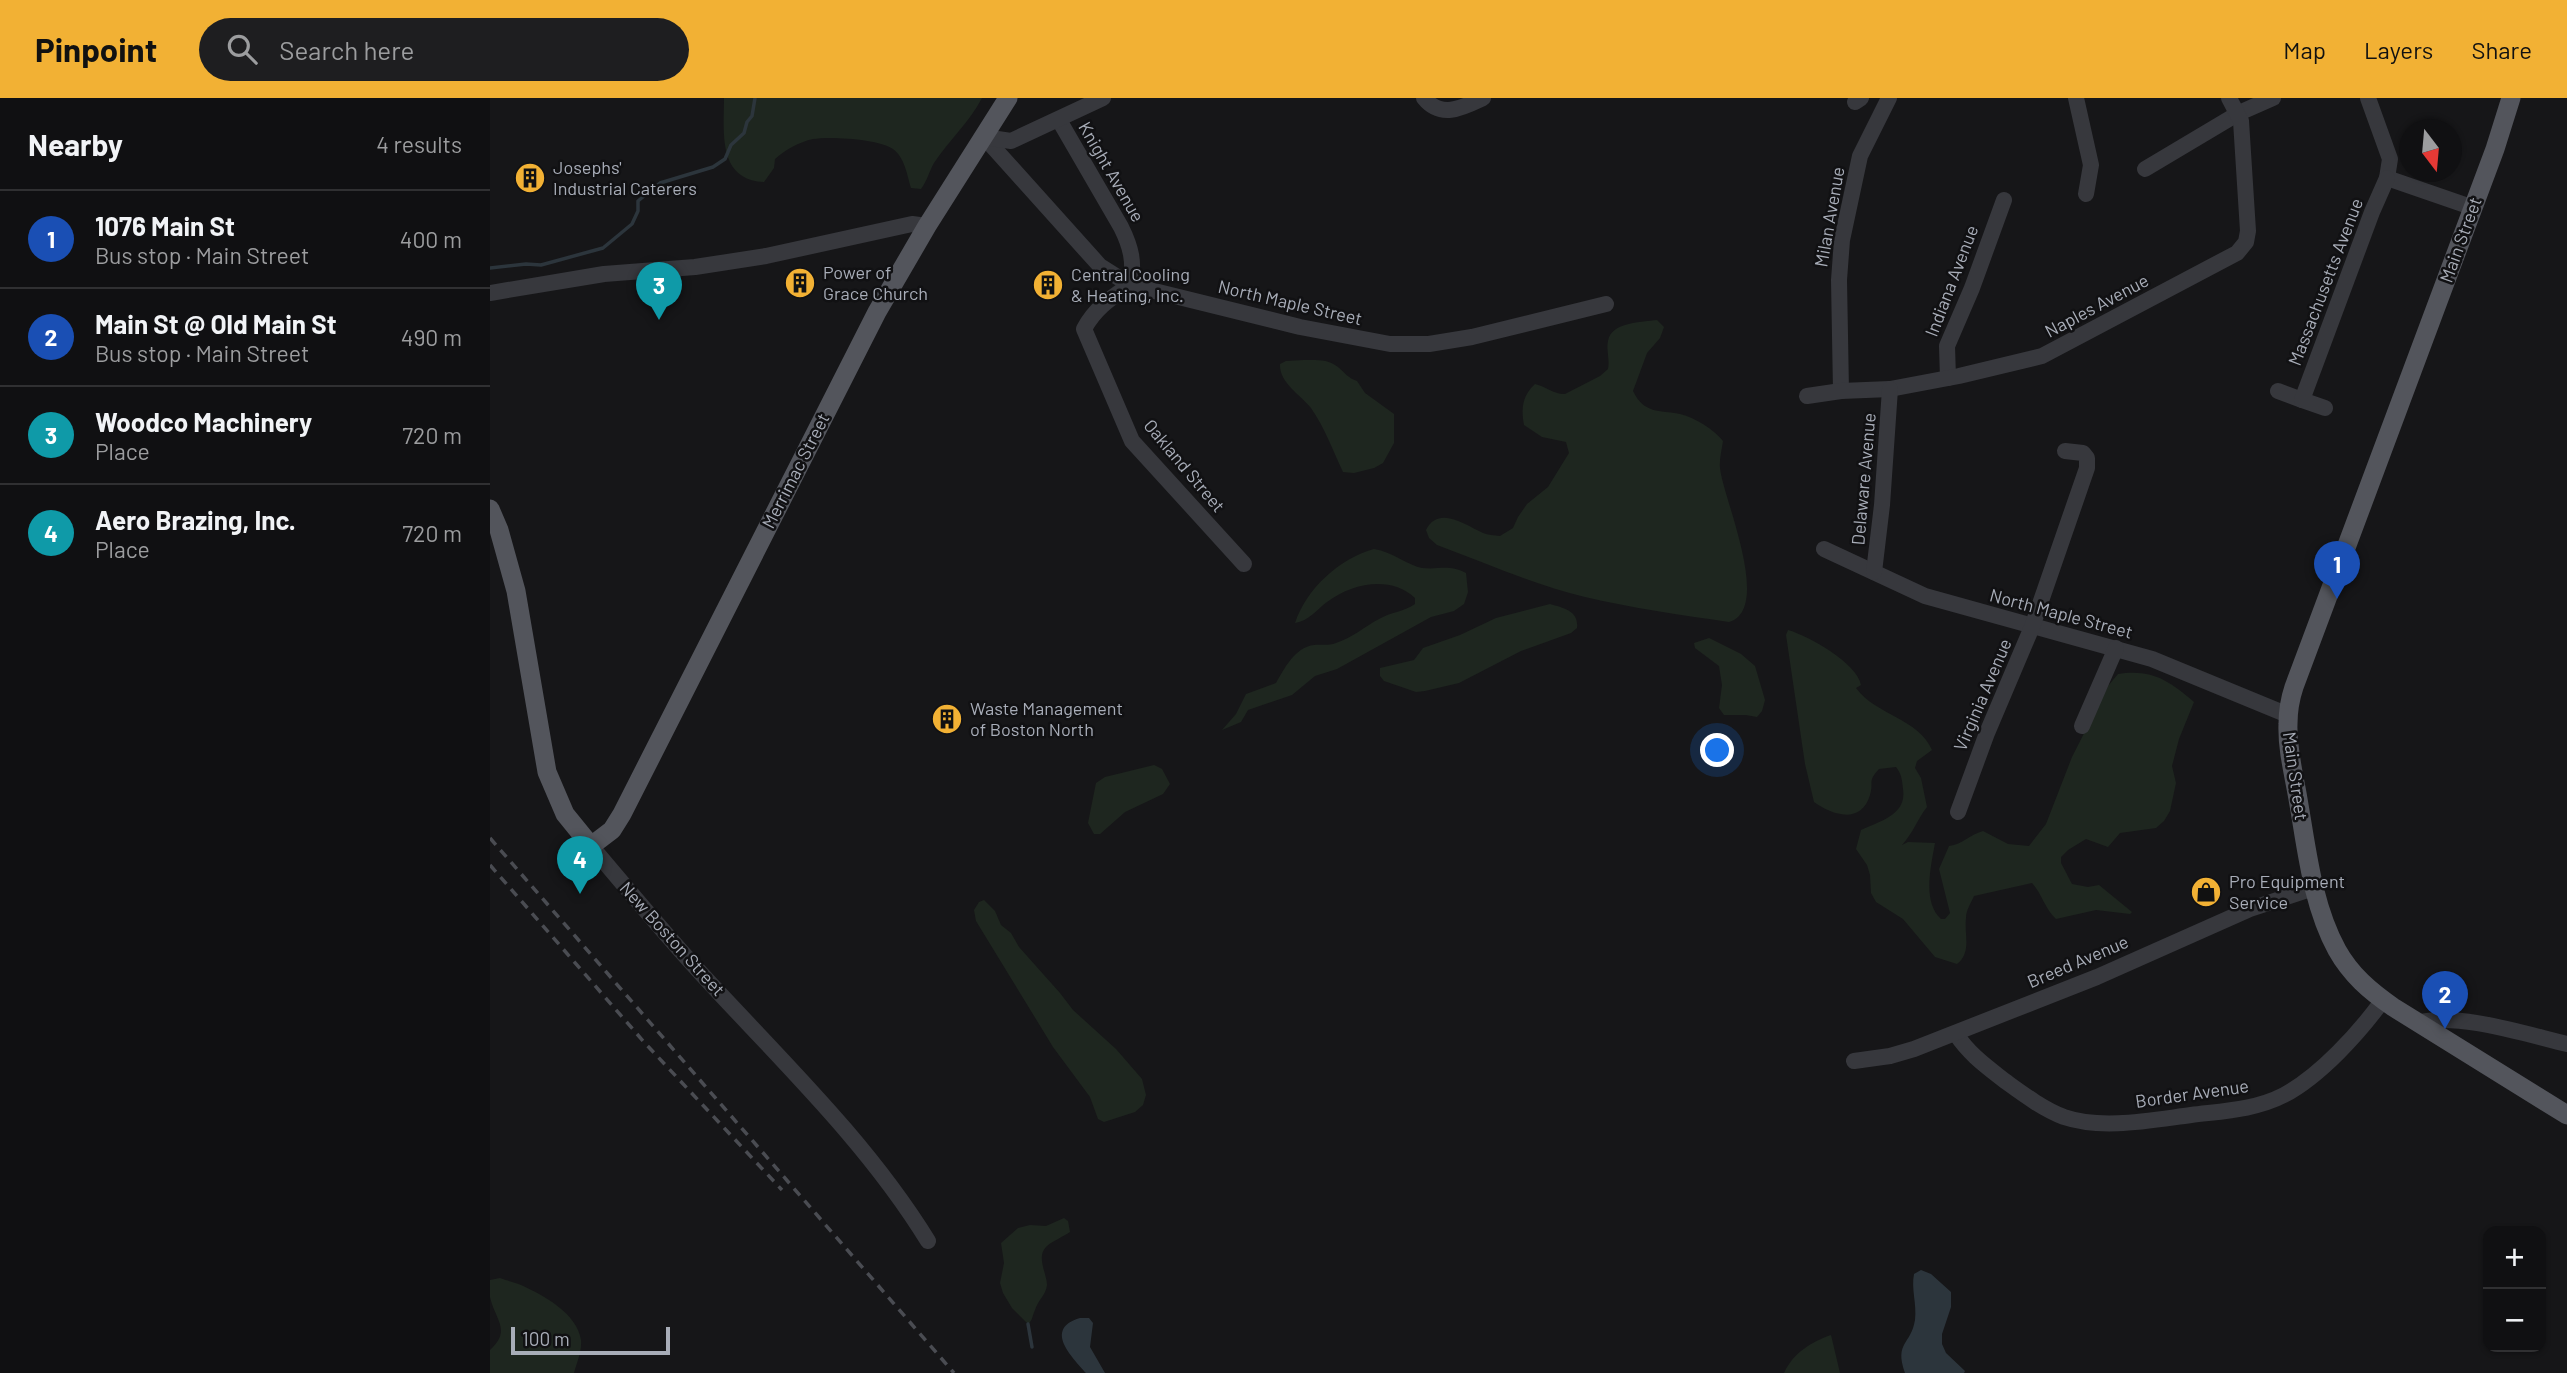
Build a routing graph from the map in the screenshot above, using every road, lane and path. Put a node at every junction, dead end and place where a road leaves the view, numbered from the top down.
1 (1008, 98) edge
2 (1103, 98) edge
3 (1424, 98) edge
4 (1483, 98) edge
5 (1889, 98) edge
6 (2076, 98) edge
7 (2229, 98) edge
8 (2273, 98) edge
9 (2368, 98) edge
10 (2511, 98) edge
11 (2239, 113) junction
12 (1059, 120) junction
13 (984, 137) junction
14 (2145, 169) dead end
15 (2387, 178) junction
16 (2086, 194) dead end
17 (2004, 200) dead end
18 (2474, 208) junction
19 (928, 226) junction
20 (1130, 285) junction
21 (490, 293) edge
22 (1606, 303) dead end
23 (1948, 378) junction
24 (1890, 388) junction
25 (1841, 391) junction
26 (2278, 391) dead end
27 (1807, 396) dead end
28 (2302, 400) junction
29 (2325, 408) dead end
30 (2065, 451) dead end
31 (490, 509) edge
32 (1824, 549) dead end
33 (1244, 564) dead end
34 (1874, 572) junction
35 (2032, 627) junction
36 (2116, 648) junction
37 (2288, 715) junction
38 (2082, 726) dead end
39 (1958, 812) dead end
40 (591, 846) junction
41 (2314, 888) junction
42 (2383, 1000) junction
43 (2417, 1023) junction
44 (1956, 1034) junction
45 (2567, 1044) edge
46 (1854, 1061) dead end
47 (2567, 1115) edge
48 (928, 1241) dead end

1 - 13 main road, Merrimac Street
2 - 12 street
3 - 4 street
5 - 25 street, Milan Avenue
6 - 16 street
7 - 11 street, Naples Avenue
8 - 11 street
9 - 15 street
10 - 18 main road, Main Street
11 - 14 street
11 - 23 street, Naples Avenue
12 - 13 street
12 - 20 street, Knight Avenue
13 - 19 main road, Merrimac Street
13 - 20 street, North Maple Street
15 - 18 street
15 - 28 street, Massachusetts Avenue
17 - 23 street, Indiana Avenue
18 - 37 main road, Main Street
19 - 21 street
19 - 40 main road, Merrimac Street
20 - 22 street, North Maple Street
20 - 33 street, Oakland Street
23 - 24 street, Naples Avenue
24 - 25 street, Naples Avenue
24 - 34 street, Delaware Avenue
25 - 27 street, Naples Avenue
26 - 28 street
28 - 29 street
30 - 35 street, Virginia Avenue
31 - 40 main road, New Boston Street
32 - 34 street, North Maple Street
34 - 35 street, North Maple Street
35 - 36 street, North Maple Street
35 - 39 street, Virginia Avenue
36 - 37 street, North Maple Street
36 - 38 street
37 - 41 main road, Main Street
40 - 48 street, New Boston Street
41 - 42 main road, Main Street
41 - 44 street, Breed Avenue
42 - 43 main road, Main Street
42 - 44 street, Border Avenue
43 - 45 street
43 - 47 main road, Main Street
44 - 46 street, Breed Avenue

